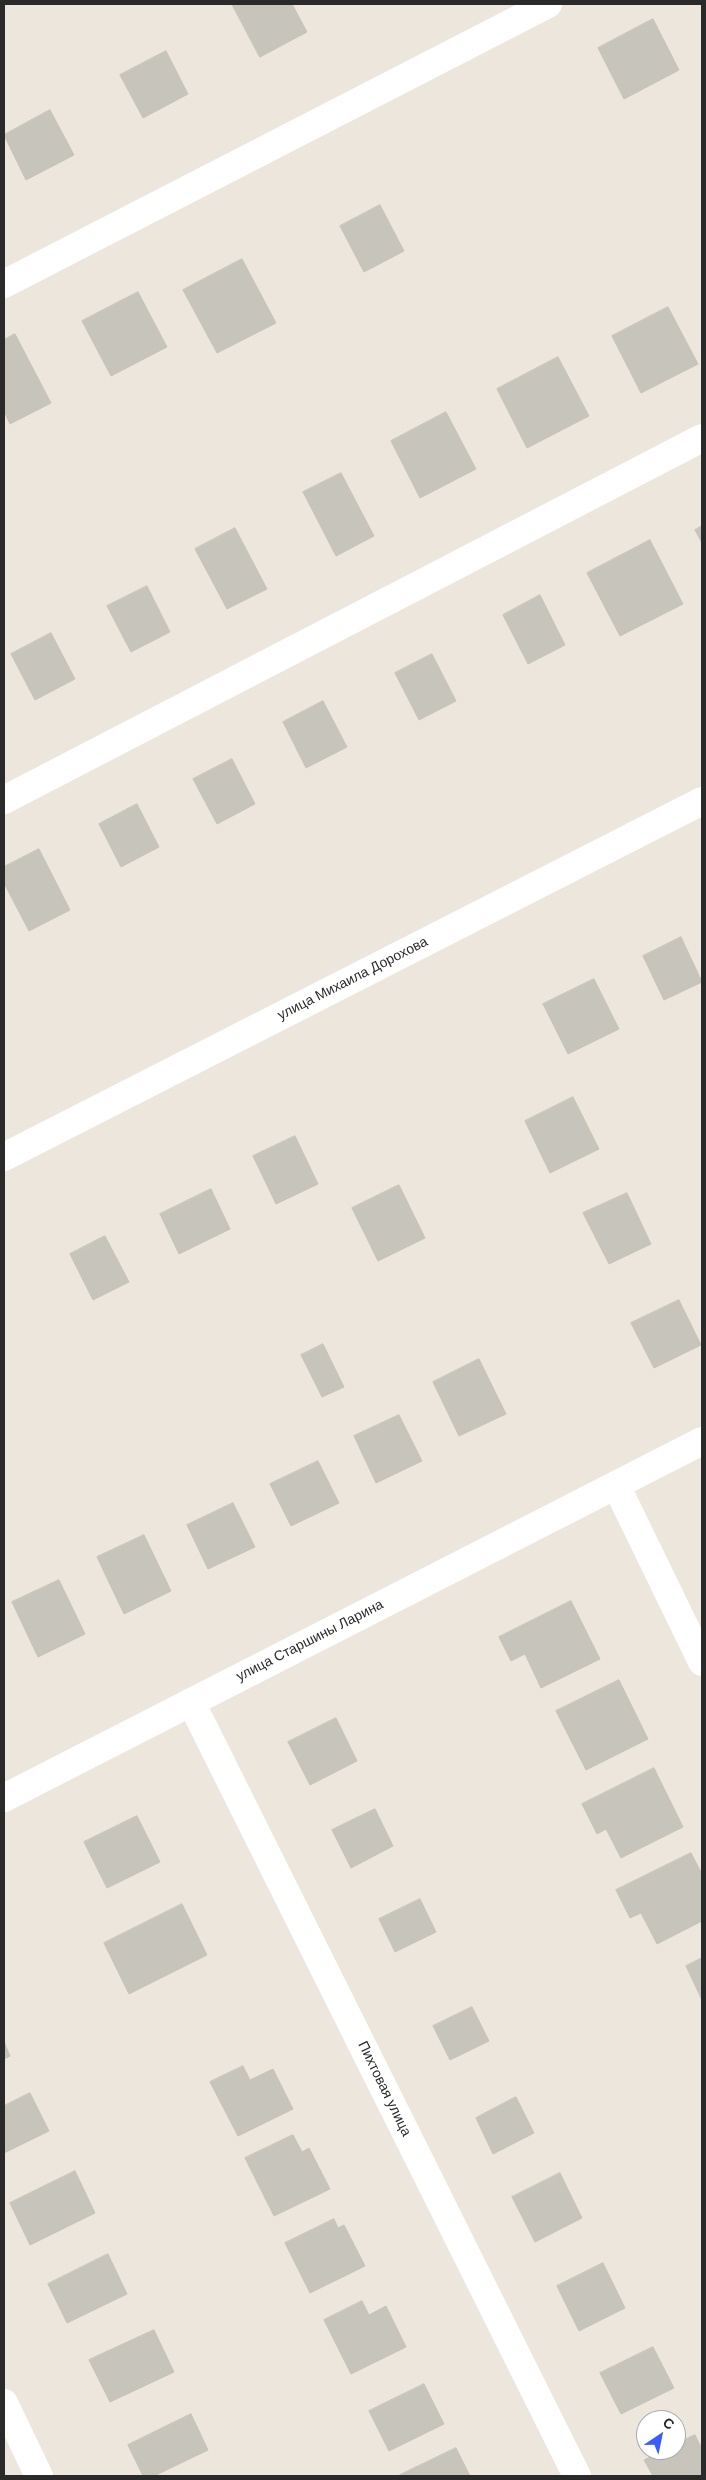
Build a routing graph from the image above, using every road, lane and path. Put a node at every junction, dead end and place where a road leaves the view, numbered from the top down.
1 (548, 4) edge
2 (4, 284) edge
3 (702, 438) edge
4 (4, 800) edge
5 (702, 801) edge
6 (4, 1157) edge
7 (702, 1441) edge
8 (616, 1485) junction
9 (702, 1662) edge
10 (191, 1702) junction
11 (4, 1798) edge
12 (4, 2403) edge
13 (39, 2476) edge
14 (577, 2476) edge

1 - 2 street
3 - 4 street
5 - 6 street, улица Михаила Дорохова
7 - 8 street, улица Старшины Ларина
8 - 9 street
8 - 10 street, улица Старшины Ларина
10 - 11 street, улица Старшины Ларина
10 - 14 street, Пихтовая улица
12 - 13 street

